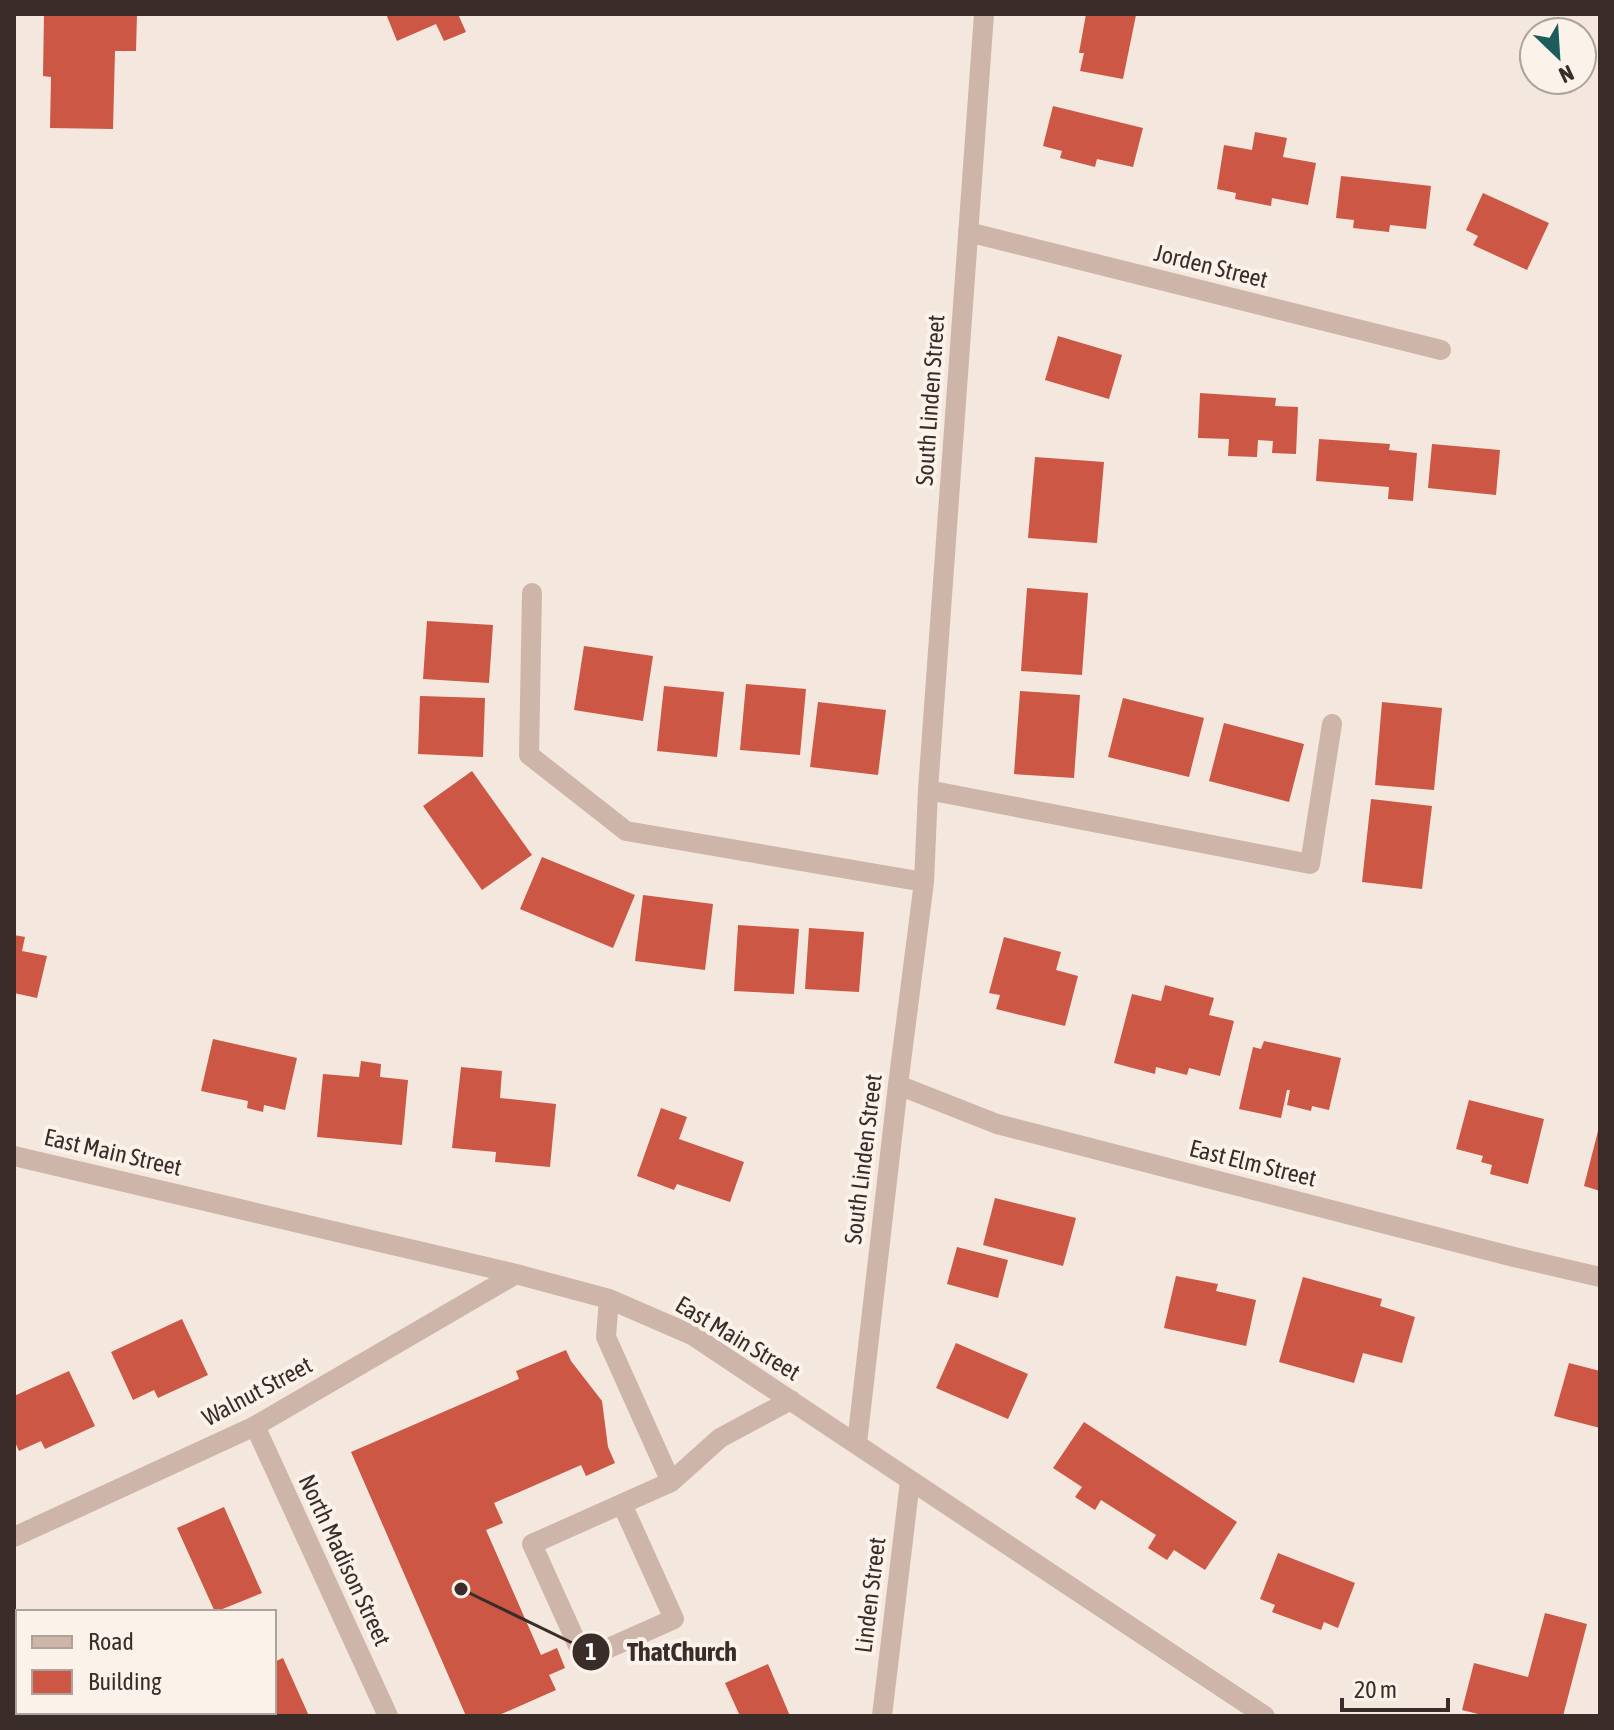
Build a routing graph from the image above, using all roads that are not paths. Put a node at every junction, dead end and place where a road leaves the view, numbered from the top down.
1 (984, 14) edge
2 (968, 232) junction
3 (1441, 350) dead end
4 (532, 593) dead end
5 (1332, 724) dead end
6 (928, 790) junction
7 (924, 882) junction
8 (898, 1085) junction
9 (14, 1156) edge
10 (516, 1274) junction
11 (1600, 1277) edge
12 (609, 1299) junction
13 (791, 1400) junction
14 (255, 1426) junction
15 (857, 1443) junction
16 (910, 1481) junction
17 (671, 1482) junction
18 (622, 1504) junction
19 (14, 1537) edge
20 (388, 1716) edge
21 (882, 1716) edge
22 (1265, 1716) edge

1 - 2 street, South Linden Street
2 - 3 street, Jorden Street
2 - 6 street, South Linden Street
4 - 7 street
5 - 6 street
6 - 7 street, South Linden Street
7 - 8 street, South Linden Street
8 - 11 street, East Elm Street
8 - 15 street, South Linden Street
9 - 10 street, East Main Street
10 - 12 street, East Main Street
10 - 14 street, Walnut Street
12 - 13 street, East Main Street
12 - 17 street
13 - 15 street, East Main Street
13 - 17 street
14 - 19 street, Walnut Street
14 - 20 street, North Madison Street
15 - 16 street, East Main Street
16 - 21 street, Linden Street
16 - 22 street, East Main Street
17 - 18 street
18 - 18 street

